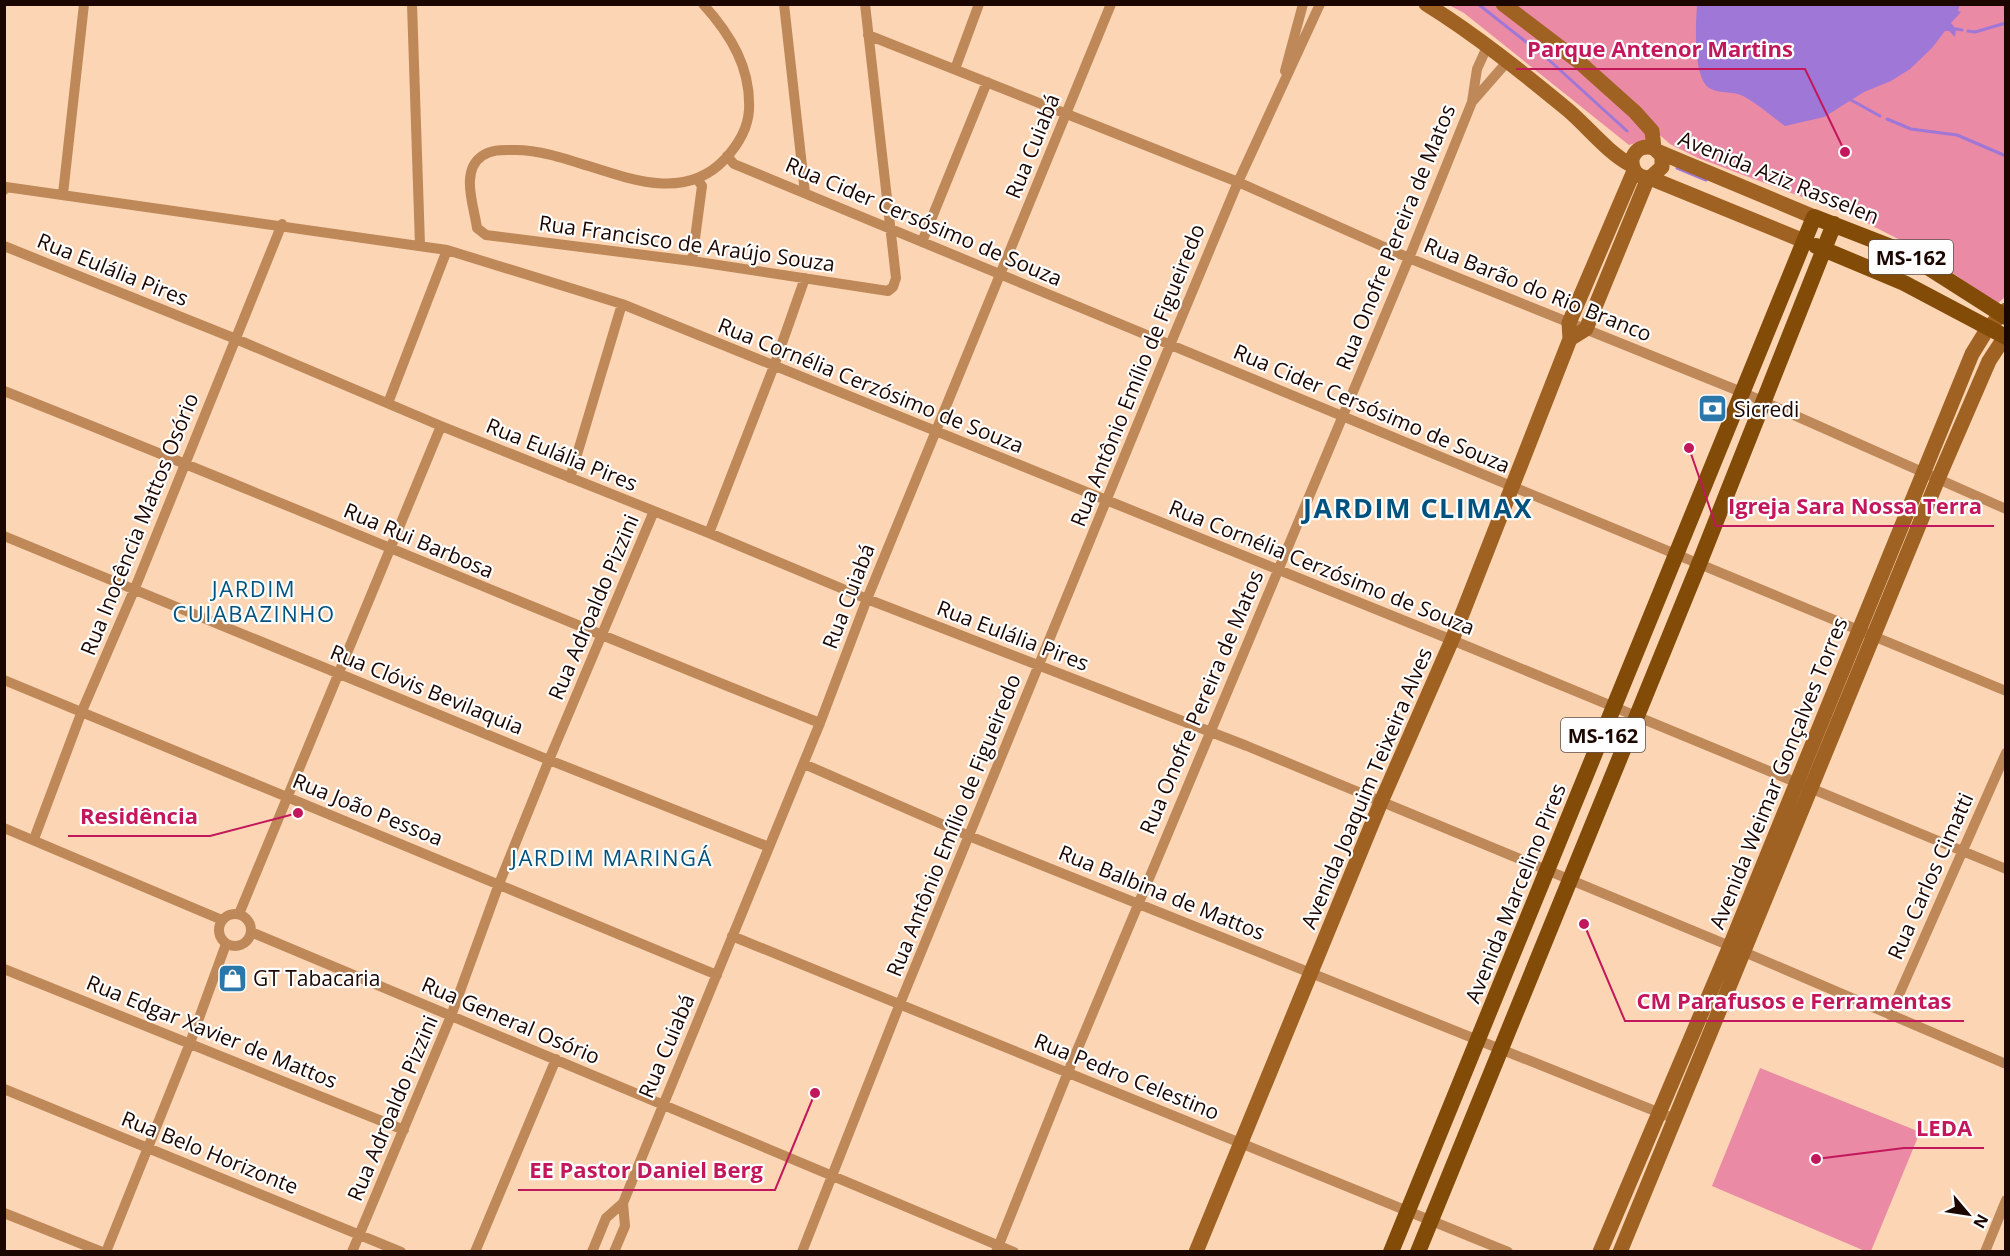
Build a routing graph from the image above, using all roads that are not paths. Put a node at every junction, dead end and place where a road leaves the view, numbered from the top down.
1 (84, 4) edge
2 (412, 4) edge
3 (703, 4) edge
4 (784, 4) edge
5 (865, 4) edge
6 (979, 4) edge
7 (1112, 4) edge
8 (1303, 4) edge
9 (1320, 4) edge
10 (1426, 4) edge
11 (1503, 4) edge
12 (868, 35) junction
13 (1487, 47) junction
14 (1507, 63) junction
15 (955, 69) junction
16 (1477, 69) junction
17 (1495, 79) junction
18 (987, 82) junction
19 (1283, 83) junction
20 (1472, 102) junction
21 (1067, 112) junction
22 (1657, 150) junction
23 (727, 156) junction
24 (1641, 173) junction
25 (697, 179) junction
26 (1238, 182) junction
27 (5, 188) edge
28 (805, 193) junction
29 (63, 194) junction
30 (1814, 217) junction
31 (282, 224) junction
32 (1834, 224) junction
33 (888, 228) junction
34 (1804, 241) junction
35 (922, 242) junction
36 (420, 245) junction
37 (4, 246) edge
38 (1825, 249) junction
39 (447, 250) junction
40 (1409, 258) junction
41 (692, 261) junction
42 (1002, 275) junction
43 (805, 278) junction
44 (622, 304) junction
45 (1577, 306) junction
46 (1593, 312) junction
47 (2004, 314) edge
48 (1569, 323) junction
49 (1988, 328) junction
50 (1586, 329) junction
51 (2005, 336) edge
52 (236, 339) junction
53 (1570, 339) junction
54 (1170, 345) junction
55 (774, 366) junction
56 (4, 391) edge
57 (1744, 393) junction
58 (1762, 401) junction
59 (388, 404) junction
60 (1342, 416) junction
61 (441, 426) junction
62 (937, 434) junction
63 (186, 463) junction
64 (1922, 472) junction
65 (570, 478) junction
66 (1938, 479) junction
67 (1512, 487) junction
68 (1106, 501) junction
69 (2006, 508) edge
70 (654, 511) junction
71 (709, 532) junction
72 (4, 536) edge
73 (389, 549) junction
74 (1677, 555) junction
75 (1699, 564) junction
76 (1278, 570) junction
77 (135, 588) junction
78 (867, 599) junction
79 (1866, 633) junction
80 (601, 637) junction
81 (1452, 640) junction
82 (1038, 667) junction
83 (338, 674) junction
84 (4, 680) edge
85 (2006, 691) edge
86 (1614, 708) junction
87 (82, 711) junction
88 (1637, 718) junction
89 (820, 723) junction
90 (1210, 732) junction
91 (2006, 753) edge
92 (549, 760) junction
93 (804, 764) junction
94 (1804, 785) junction
95 (287, 797) junction
96 (1381, 802) junction
97 (6, 832) edge
98 (969, 836) junction
99 (34, 839) junction
100 (769, 847) junction
101 (1963, 850) junction
102 (1548, 869) junction
103 (2006, 869) edge
104 (1571, 879) junction
105 (499, 884) junction
106 (1139, 902) junction
107 (239, 914) junction
108 (222, 920) junction
109 (251, 932) junction
110 (732, 936) junction
111 (226, 944) junction
112 (1737, 949) junction
113 (4, 969) edge
114 (1310, 974) junction
115 (717, 975) junction
116 (899, 1006) junction
117 (1890, 1015) junction
118 (451, 1016) junction
119 (1479, 1042) junction
120 (190, 1043) junction
121 (1500, 1050) junction
122 (556, 1059) junction
123 (2006, 1064) edge
124 (1068, 1072) junction
125 (4, 1089) edge
126 (663, 1106) junction
127 (1660, 1113) junction
128 (1675, 1119) junction
129 (404, 1130) junction
130 (1239, 1142) junction
131 (147, 1147) junction
132 (832, 1177) junction
133 (2006, 1200) edge
134 (623, 1203) junction
135 (1407, 1212) junction
136 (4, 1213) edge
137 (1431, 1220) junction
138 (360, 1235) junction
139 (997, 1248) edge
140 (1988, 1250) edge
141 (104, 1251) edge
142 (352, 1251) edge
143 (401, 1251) edge
144 (475, 1251) edge
145 (592, 1251) edge
146 (614, 1251) edge
147 (802, 1251) edge
148 (1014, 1251) edge
149 (1196, 1251) edge
150 (1391, 1251) edge
151 (1418, 1251) edge
152 (1508, 1251) edge
153 (1600, 1251) edge
154 (1620, 1251) edge

1 - 29 street
2 - 36 street
3 - 23 street
4 - 28 street
5 - 12 street
6 - 15 street
7 - 21 street, Rua Cuiabá
8 - 19 street, Rua Antônio Emílio de Figueiredo
9 - 19 street, Rua Antônio Emílio de Figueiredo
10 - 13 main road
11 - 22 main road, Avenida Aziz Rasselen
12 - 15 street, Rua Barão do Rio Branco
12 - 33 street
13 - 14 main road
13 - 16 street, Rua Onofre Pereira de Matos
14 - 17 street, Rua Onofre Pereira de Matos
14 - 24 main road
15 - 18 street, Rua Barão do Rio Branco
16 - 17 street
16 - 20 street, Rua Onofre Pereira de Matos
17 - 20 street, Rua Onofre Pereira de Matos
18 - 21 street, Rua Barão do Rio Branco
18 - 35 street
19 - 26 street, Rua Antônio Emílio de Figueiredo
20 - 40 street, Rua Onofre Pereira de Matos
21 - 26 street, Rua Barão do Rio Branco
21 - 42 street, Rua Cuiabá
22 - 24 main road, Avenida Aziz Rasselen
22 - 24 main road, Avenida Aziz Rasselen
22 - 30 main road, Avenida Aziz Rasselen
23 - 25 street
23 - 28 street, Rua Cider Cersósimo de Souza
24 - 34 main road
24 - 45 main road
24 - 46 main road
25 - 41 street
25 - 41 street, Rua Francisco de Araújo Souza
26 - 40 street, Rua Barão do Rio Branco
26 - 54 street, Rua Antônio Emílio de Figueiredo
27 - 29 street, Rua Cornélia Cerzósimo de Souza
28 - 33 street, Rua Cider Cersósimo de Souza
29 - 31 street, Rua Cornélia Cerzósimo de Souza
30 - 32 main road, Avenida Aziz Rasselen / MS-162
30 - 34 main road, Avenida Marcelino Pires / MS-162
31 - 36 street, Rua Cornélia Cerzósimo de Souza
31 - 52 street, Rua Inocência Mattos Osório
32 - 38 main road, MS-162
32 - 47 main road, Avenida Aziz Rasselen / MS-162
33 - 35 street, Rua Cider Cersósimo de Souza
33 - 43 street, Rua Francisco de Araújo Souza
34 - 38 main road, MS-162
34 - 57 main road, Avenida Marcelino Pires / MS-162
35 - 42 street, Rua Cider Cersósimo de Souza
36 - 39 street, Rua Cornélia Cerzósimo de Souza
37 - 52 street, Rua Eulália Pires
38 - 49 main road, MS-162
38 - 58 main road, MS-162
39 - 44 street, Rua Cornélia Cerzósimo de Souza
39 - 59 street
40 - 48 street, Rua Barão do Rio Branco
40 - 60 street, Rua Onofre Pereira de Matos
41 - 43 street, Rua Francisco de Araújo Souza
42 - 54 street, Rua Cider Cersósimo de Souza
42 - 62 street, Rua Cuiabá
43 - 55 street
44 - 55 street, Rua Cornélia Cerzósimo de Souza
44 - 65 street
45 - 46 main road
45 - 48 main road
46 - 50 main road
47 - 49 main road, Avenida Weimar Gonçalves Torres
48 - 50 street, Rua Barão do Rio Branco
48 - 53 main road, Avenida Joaquim Teixeira Alves
49 - 51 main road, MS-162
49 - 64 main road, Avenida Weimar Gonçalves Torres
50 - 53 main road
50 - 57 street, Rua Barão do Rio Branco
51 - 66 main road, Avenida Weimar Gonçalves Torres
52 - 59 street, Rua Eulália Pires
52 - 63 street, Rua Inocência Mattos Osório
53 - 67 main road, Avenida Joaquim Teixeira Alves
54 - 60 street, Rua Cider Cersósimo de Souza
54 - 68 street, Rua Antônio Emílio de Figueiredo
55 - 62 street, Rua Cornélia Cerzósimo de Souza
55 - 71 street
56 - 63 street, Rua Rui Barbosa
57 - 58 street, Rua Barão do Rio Branco
57 - 74 main road, Avenida Marcelino Pires / MS-162
58 - 64 street, Rua Barão do Rio Branco
58 - 75 main road, MS-162
59 - 61 street, Rua Eulália Pires
60 - 67 street, Rua Cider Cersósimo de Souza
60 - 76 street, Rua Onofre Pereira de Matos
61 - 65 street, Rua Eulália Pires
61 - 73 street
62 - 68 street, Rua Cornélia Cerzósimo de Souza
62 - 78 street, Rua Cuiabá
63 - 73 street, Rua Rui Barbosa
63 - 77 street, Rua Inocência Mattos Osório
64 - 66 street, Rua Barão do Rio Branco
64 - 79 main road, Avenida Weimar Gonçalves Torres
65 - 70 street, Rua Eulália Pires
66 - 69 street, Rua Barão do Rio Branco
66 - 79 main road, Avenida Weimar Gonçalves Torres
67 - 74 street, Rua Cider Cersósimo de Souza
67 - 81 main road, Avenida Joaquim Teixeira Alves
68 - 76 street, Rua Cornélia Cerzósimo de Souza
68 - 82 street, Rua Antônio Emílio de Figueiredo
70 - 71 street, Rua Eulália Pires
70 - 80 street, Rua Adroaldo Pizzini
71 - 78 street, Rua Eulália Pires
72 - 77 street, Rua Clóvis Bevilaquia
73 - 80 street, Rua Rui Barbosa
73 - 83 street
74 - 75 street, Rua Cider Cersósimo de Souza
74 - 86 main road, Avenida Marcelino Pires / MS-162
75 - 79 street, Rua Cider Cersósimo de Souza
75 - 88 main road, MS-162
76 - 81 street, Rua Cornélia Cerzósimo de Souza
76 - 90 street, Rua Onofre Pereira de Matos
77 - 83 street, Rua Clóvis Bevilaquia
77 - 87 street, Rua Inocência Mattos Osório
78 - 82 street, Rua Eulália Pires
78 - 89 street, Rua Cuiabá
79 - 85 street, Rua Cider Cersósimo de Souza
79 - 94 main road, Avenida Weimar Gonçalves Torres
80 - 89 street, Rua Rui Barbosa
80 - 92 street, Rua Adroaldo Pizzini
81 - 86 street, Rua Cornélia Cerzósimo de Souza
81 - 96 main road, Avenida Joaquim Teixeira Alves
82 - 90 street, Rua Eulália Pires
82 - 98 street, Rua Antônio Emílio de Figueiredo
83 - 92 street, Rua Clóvis Bevilaquia
83 - 95 street
84 - 87 street, Rua João Pessoa
86 - 88 street, Rua Cornélia Cerzósimo de Souza
86 - 102 main road, Avenida Marcelino Pires / MS-162
87 - 95 street, Rua João Pessoa
87 - 99 street, Rua Inocência Mattos Osório
88 - 94 street, Rua Cornélia Cerzósimo de Souza
88 - 104 main road, MS-162
89 - 93 street, Rua Cuiabá
90 - 96 street, Rua Eulália Pires
90 - 106 street, Rua Onofre Pereira de Matos
91 - 101 street, Rua Carlos Cimatti
92 - 100 street, Rua Clóvis Bevilaquia
92 - 105 street, Rua Adroaldo Pizzini
93 - 98 street, Rua Balbina de Mattos
93 - 100 street, Rua Cuiabá
94 - 101 street, Rua Cornélia Cerzósimo de Souza
94 - 112 main road, Avenida Weimar Gonçalves Torres
95 - 105 street, Rua João Pessoa
95 - 107 street
96 - 102 street, Rua Eulália Pires
96 - 114 main road, Avenida Joaquim Teixeira Alves
97 - 99 street
98 - 106 street, Rua Balbina de Mattos
98 - 116 street, Rua Antônio Emílio de Figueiredo
99 - 108 street
100 - 110 street, Rua Cuiabá
101 - 103 street, Rua Cornélia Cerzósimo de Souza
101 - 117 street, Rua Carlos Cimatti
102 - 104 street, Rua Eulália Pires
102 - 119 main road, Avenida Marcelino Pires / MS-162
104 - 112 street, Rua Eulália Pires
104 - 121 main road, MS-162
105 - 115 street, Rua João Pessoa
105 - 118 street, Rua Adroaldo Pizzini
106 - 114 street, Rua Balbina de Mattos
106 - 124 street, Rua Onofre Pereira de Matos
107 - 108 street
107 - 109 street
108 - 111 street
109 - 111 street
109 - 118 street, Rua General Osório
110 - 115 street, Rua Cuiabá
110 - 116 street, Rua Pedro Celestino
111 - 120 street
112 - 117 street, Rua Eulália Pires
112 - 127 main road, Avenida Weimar Gonçalves Torres
112 - 128 main road, Avenida Weimar Gonçalves Torres
113 - 120 street, Rua Edgar Xavier de Mattos
114 - 119 street, Rua Balbina de Mattos
114 - 130 main road, Avenida Joaquim Teixeira Alves
115 - 126 street, Rua Cuiabá
116 - 124 street, Rua Pedro Celestino
116 - 132 street, Rua Antônio Emílio de Figueiredo
117 - 123 street, Rua Eulália Pires
118 - 122 street, Rua General Osório
118 - 129 street, Rua Adroaldo Pizzini
119 - 121 street, Rua Balbina de Mattos
119 - 135 main road, Avenida Marcelino Pires / MS-162
120 - 129 street, Rua Edgar Xavier de Mattos
120 - 131 street
121 - 127 street, Rua Balbina de Mattos
121 - 137 main road, MS-162
122 - 126 street, Rua General Osório
122 - 144 street
124 - 130 street, Rua Pedro Celestino
124 - 139 street, Rua Onofre Pereira de Matos
125 - 131 street, Rua Belo Horizonte
126 - 132 street, Rua General Osório
126 - 134 street, Rua Cuiabá
127 - 128 street, Rua Balbina de Mattos
127 - 153 main road, Avenida Weimar Gonçalves Torres
128 - 154 main road, Avenida Weimar Gonçalves Torres
129 - 138 street, Rua Adroaldo Pizzini
130 - 135 street, Rua Pedro Celestino
130 - 149 main road, Avenida Joaquim Teixeira Alves
131 - 138 street, Rua Belo Horizonte
131 - 141 street
132 - 139 street, Rua General Osório
132 - 147 street, Rua Antônio Emílio de Figueiredo
133 - 140 street
134 - 145 street, Rua Cuiabá
134 - 146 street, Rua Cuiabá
135 - 137 street, Rua Pedro Celestino
135 - 150 main road, Avenida Marcelino Pires / MS-162
136 - 141 street
137 - 151 main road, MS-162
137 - 152 street, Rua Pedro Celestino
138 - 142 street, Rua Adroaldo Pizzini
138 - 143 street, Rua Belo Horizonte
139 - 148 street, Rua General Osório

